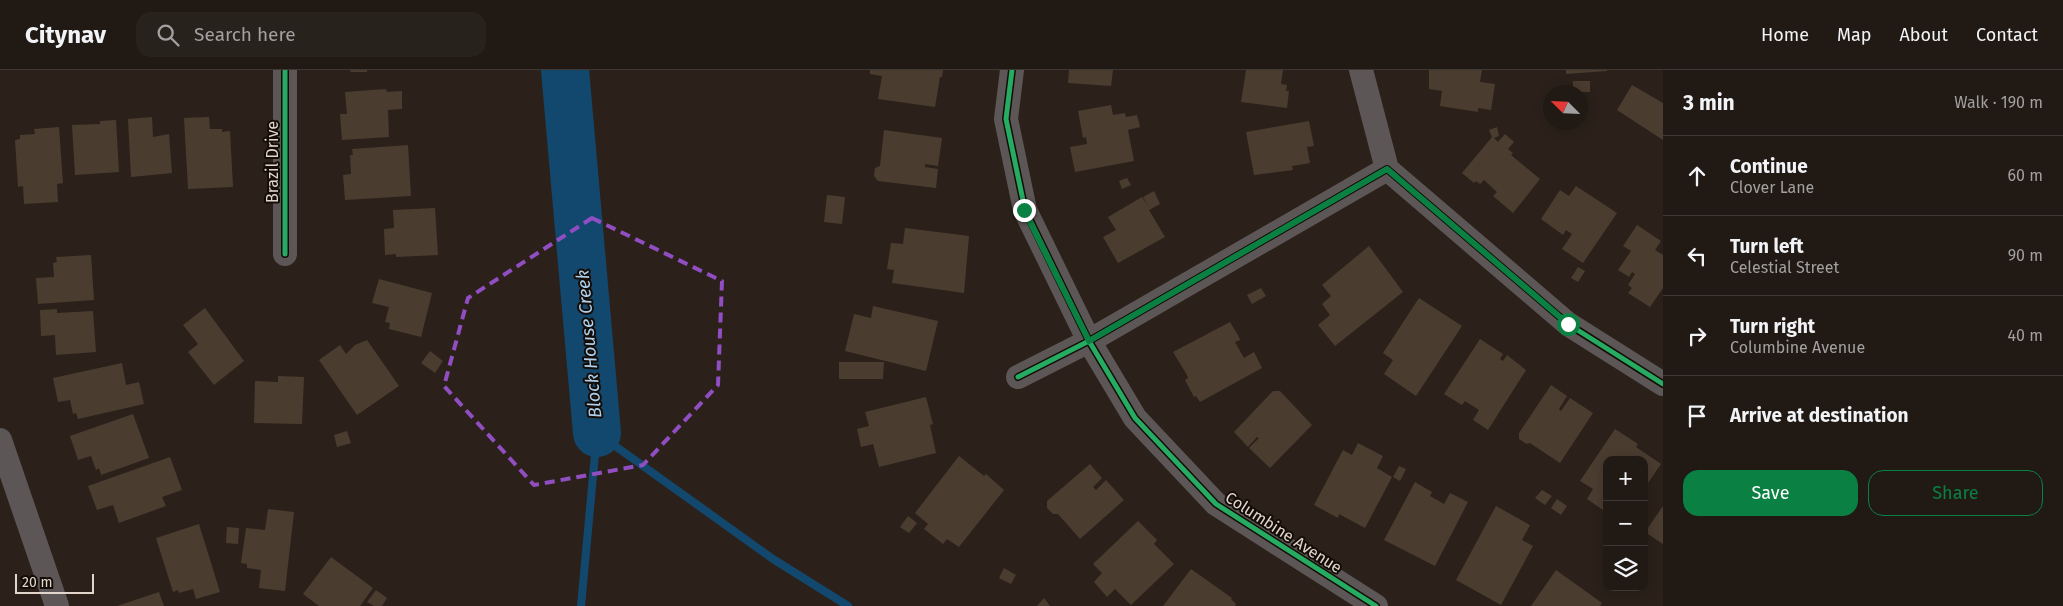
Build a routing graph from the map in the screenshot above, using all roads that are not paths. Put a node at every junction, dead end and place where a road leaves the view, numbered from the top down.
1 (285, 70) edge
2 (1012, 70) edge
3 (1361, 70) edge
4 (1387, 169) junction
5 (284, 254) dead end
6 (1089, 341) junction
7 (1018, 377) dead end
8 (1663, 384) edge
9 (0, 440) edge
10 (57, 606) edge
11 (1376, 606) edge

1 - 5 street, Brazil Drive
2 - 6 street, Columbine Avenue
3 - 4 street
4 - 6 street
4 - 8 street
6 - 7 street
6 - 11 street, Columbine Avenue
9 - 10 street

